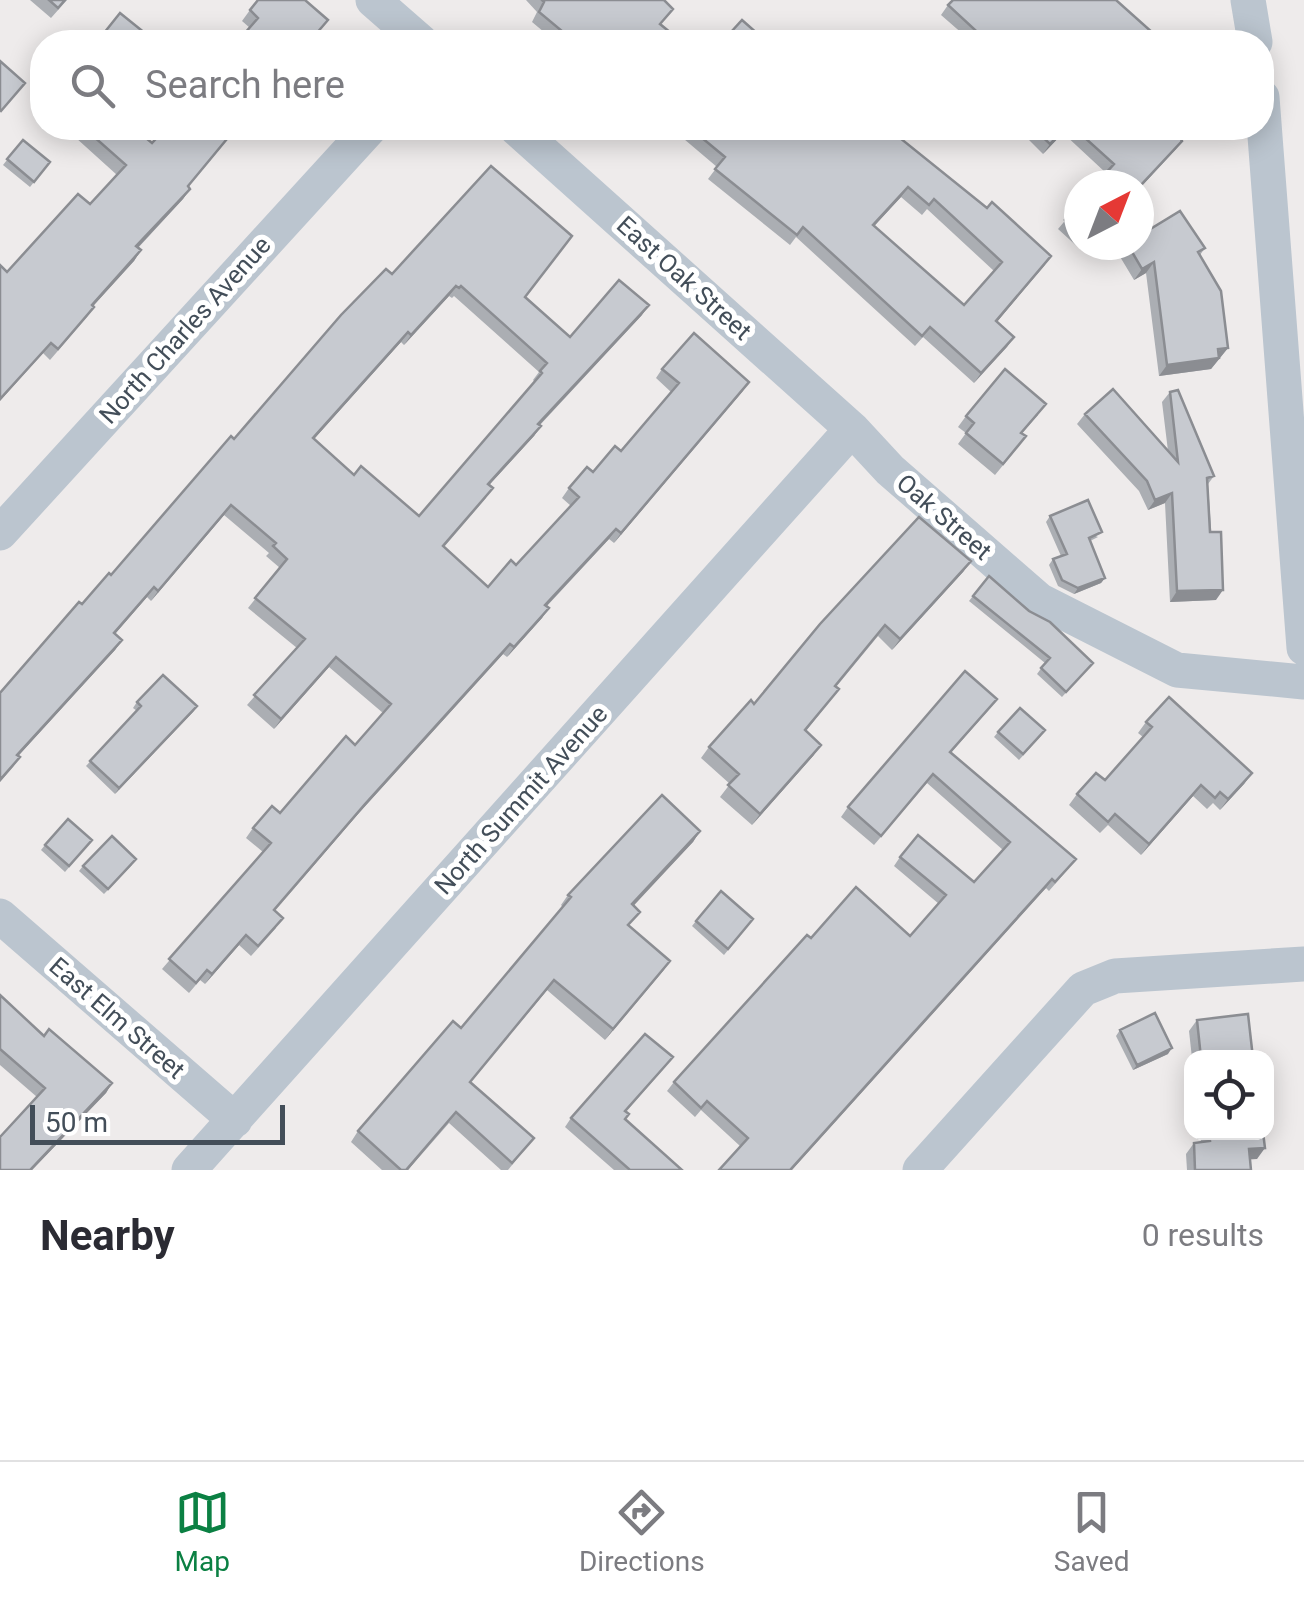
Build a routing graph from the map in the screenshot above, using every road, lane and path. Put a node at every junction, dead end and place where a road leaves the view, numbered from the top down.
1 (372, 0) edge
2 (1248, 0) edge
3 (407, 30) edge
4 (1252, 30) edge
5 (359, 140) edge
6 (529, 140) edge
7 (1267, 140) edge
8 (1296, 417) edge
9 (852, 429) junction
10 (0, 532) edge
11 (1304, 648) edge
12 (1304, 682) edge
13 (0, 916) edge
14 (1304, 964) edge
15 (235, 1120) junction
16 (189, 1170) edge
17 (920, 1170) edge

1 - 3 street
2 - 4 street
5 - 10 street, North Charles Avenue
6 - 9 street, East Oak Street
7 - 8 street
8 - 11 street
9 - 12 street, Oak Street
9 - 15 street, North Summit Avenue
13 - 15 street, East Elm Street
14 - 17 street
15 - 16 street, North Summit Avenue

